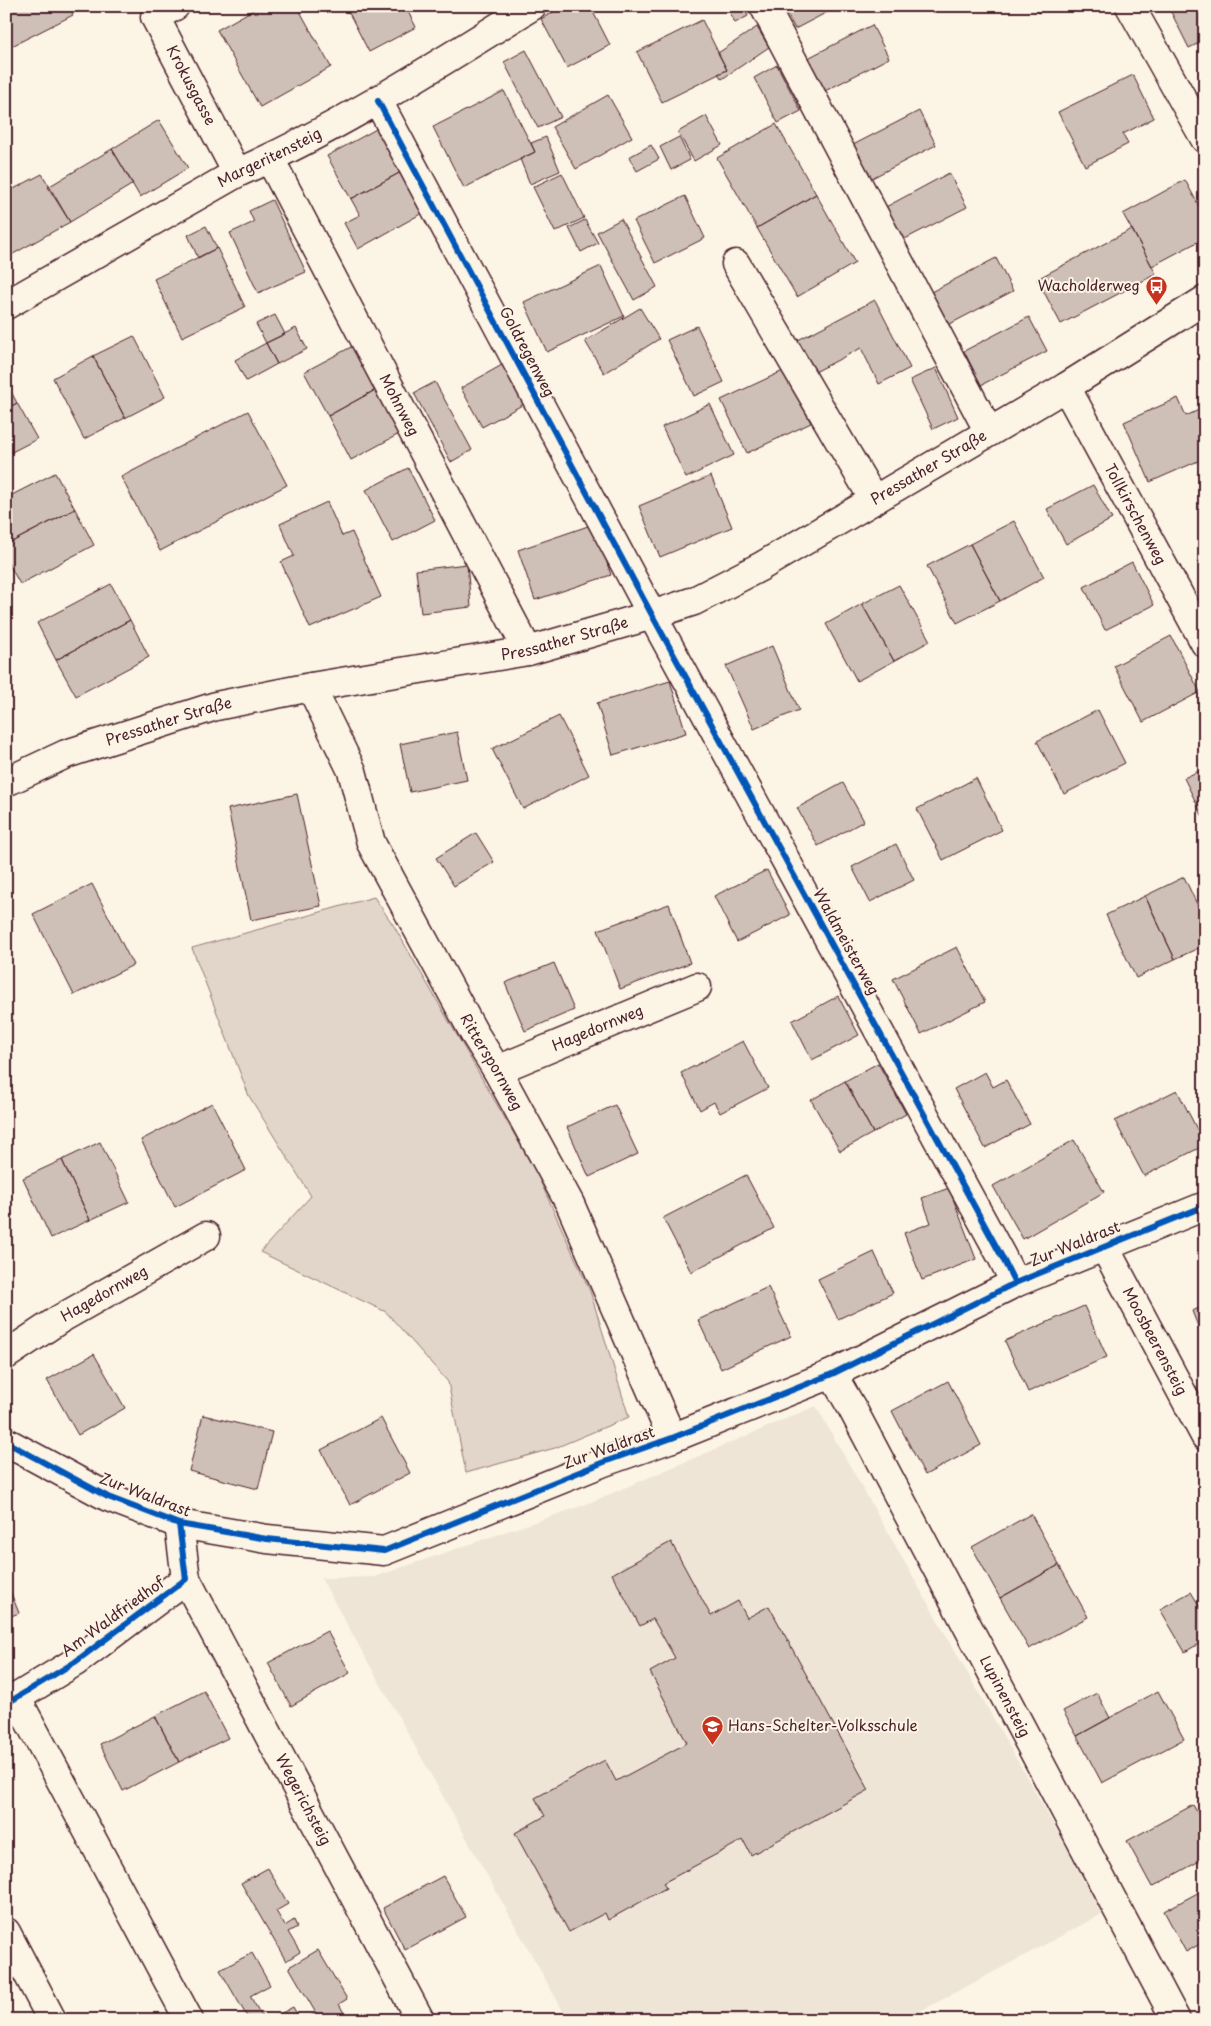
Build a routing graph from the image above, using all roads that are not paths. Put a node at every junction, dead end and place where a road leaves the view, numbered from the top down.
1 (174, 6) edge
2 (532, 6) edge
3 (764, 6) edge
4 (1130, 6) edge
5 (378, 100) junction
6 (1205, 139) edge
7 (270, 159) junction
8 (236, 173) junction
9 (736, 264) dead end
10 (1205, 300) edge
11 (6, 305) edge
12 (1066, 387) junction
13 (989, 432) junction
14 (874, 500) junction
15 (652, 615) junction
16 (1205, 643) edge
17 (528, 650) junction
18 (311, 687) junction
19 (6, 782) edge
20 (698, 987) dead end
21 (496, 1070) junction
22 (1205, 1206) edge
23 (206, 1236) dead end
24 (1104, 1246) junction
25 (1014, 1283) junction
26 (6, 1355) edge
27 (832, 1374) junction
28 (1205, 1436) edge
29 (672, 1438) junction
30 (6, 1442) edge
31 (178, 1524) junction
32 (186, 1579) junction
33 (11, 1701) edge
34 (6, 1932) edge
35 (52, 2020) edge
36 (189, 2020) edge
37 (420, 2020) edge
38 (1176, 2020) edge

1 - 8 street, Krokusgasse
2 - 5 street, Margeritensteig
3 - 13 street
4 - 6 street
5 - 7 street, Margeritensteig
5 - 15 street, Goldregenweg
7 - 8 street, Margeritensteig
7 - 17 street, Mohnweg
8 - 11 street, Margeritensteig
9 - 14 street
10 - 12 street, Pressather Straße
12 - 13 street, Pressather Straße
12 - 16 street, Tollkirschenweg
13 - 14 street, Pressather Straße
14 - 15 street, Pressather Straße
15 - 17 street, Pressather Straße
15 - 25 street, Waldmeisterweg
17 - 18 street, Pressather Straße
18 - 19 street, Pressather Straße
18 - 21 street, Ritterspornweg
20 - 21 street, Hagedornweg
21 - 29 street, Ritterspornweg
22 - 24 street, Zur Waldrast
23 - 26 street, Hagedornweg
24 - 25 street, Zur Waldrast
24 - 28 street, Moosbeerensteig
25 - 27 street, Zur Waldrast
27 - 29 street, Zur Waldrast
27 - 38 street, Lupinensteig
29 - 31 street, Zur Waldrast
30 - 31 street, Zur Waldrast
31 - 32 street, Am Waldfriedhof
32 - 33 street, Am Waldfriedhof
32 - 37 street, Wegerichsteig
33 - 36 street, Am Waldfriedhof
34 - 35 street

